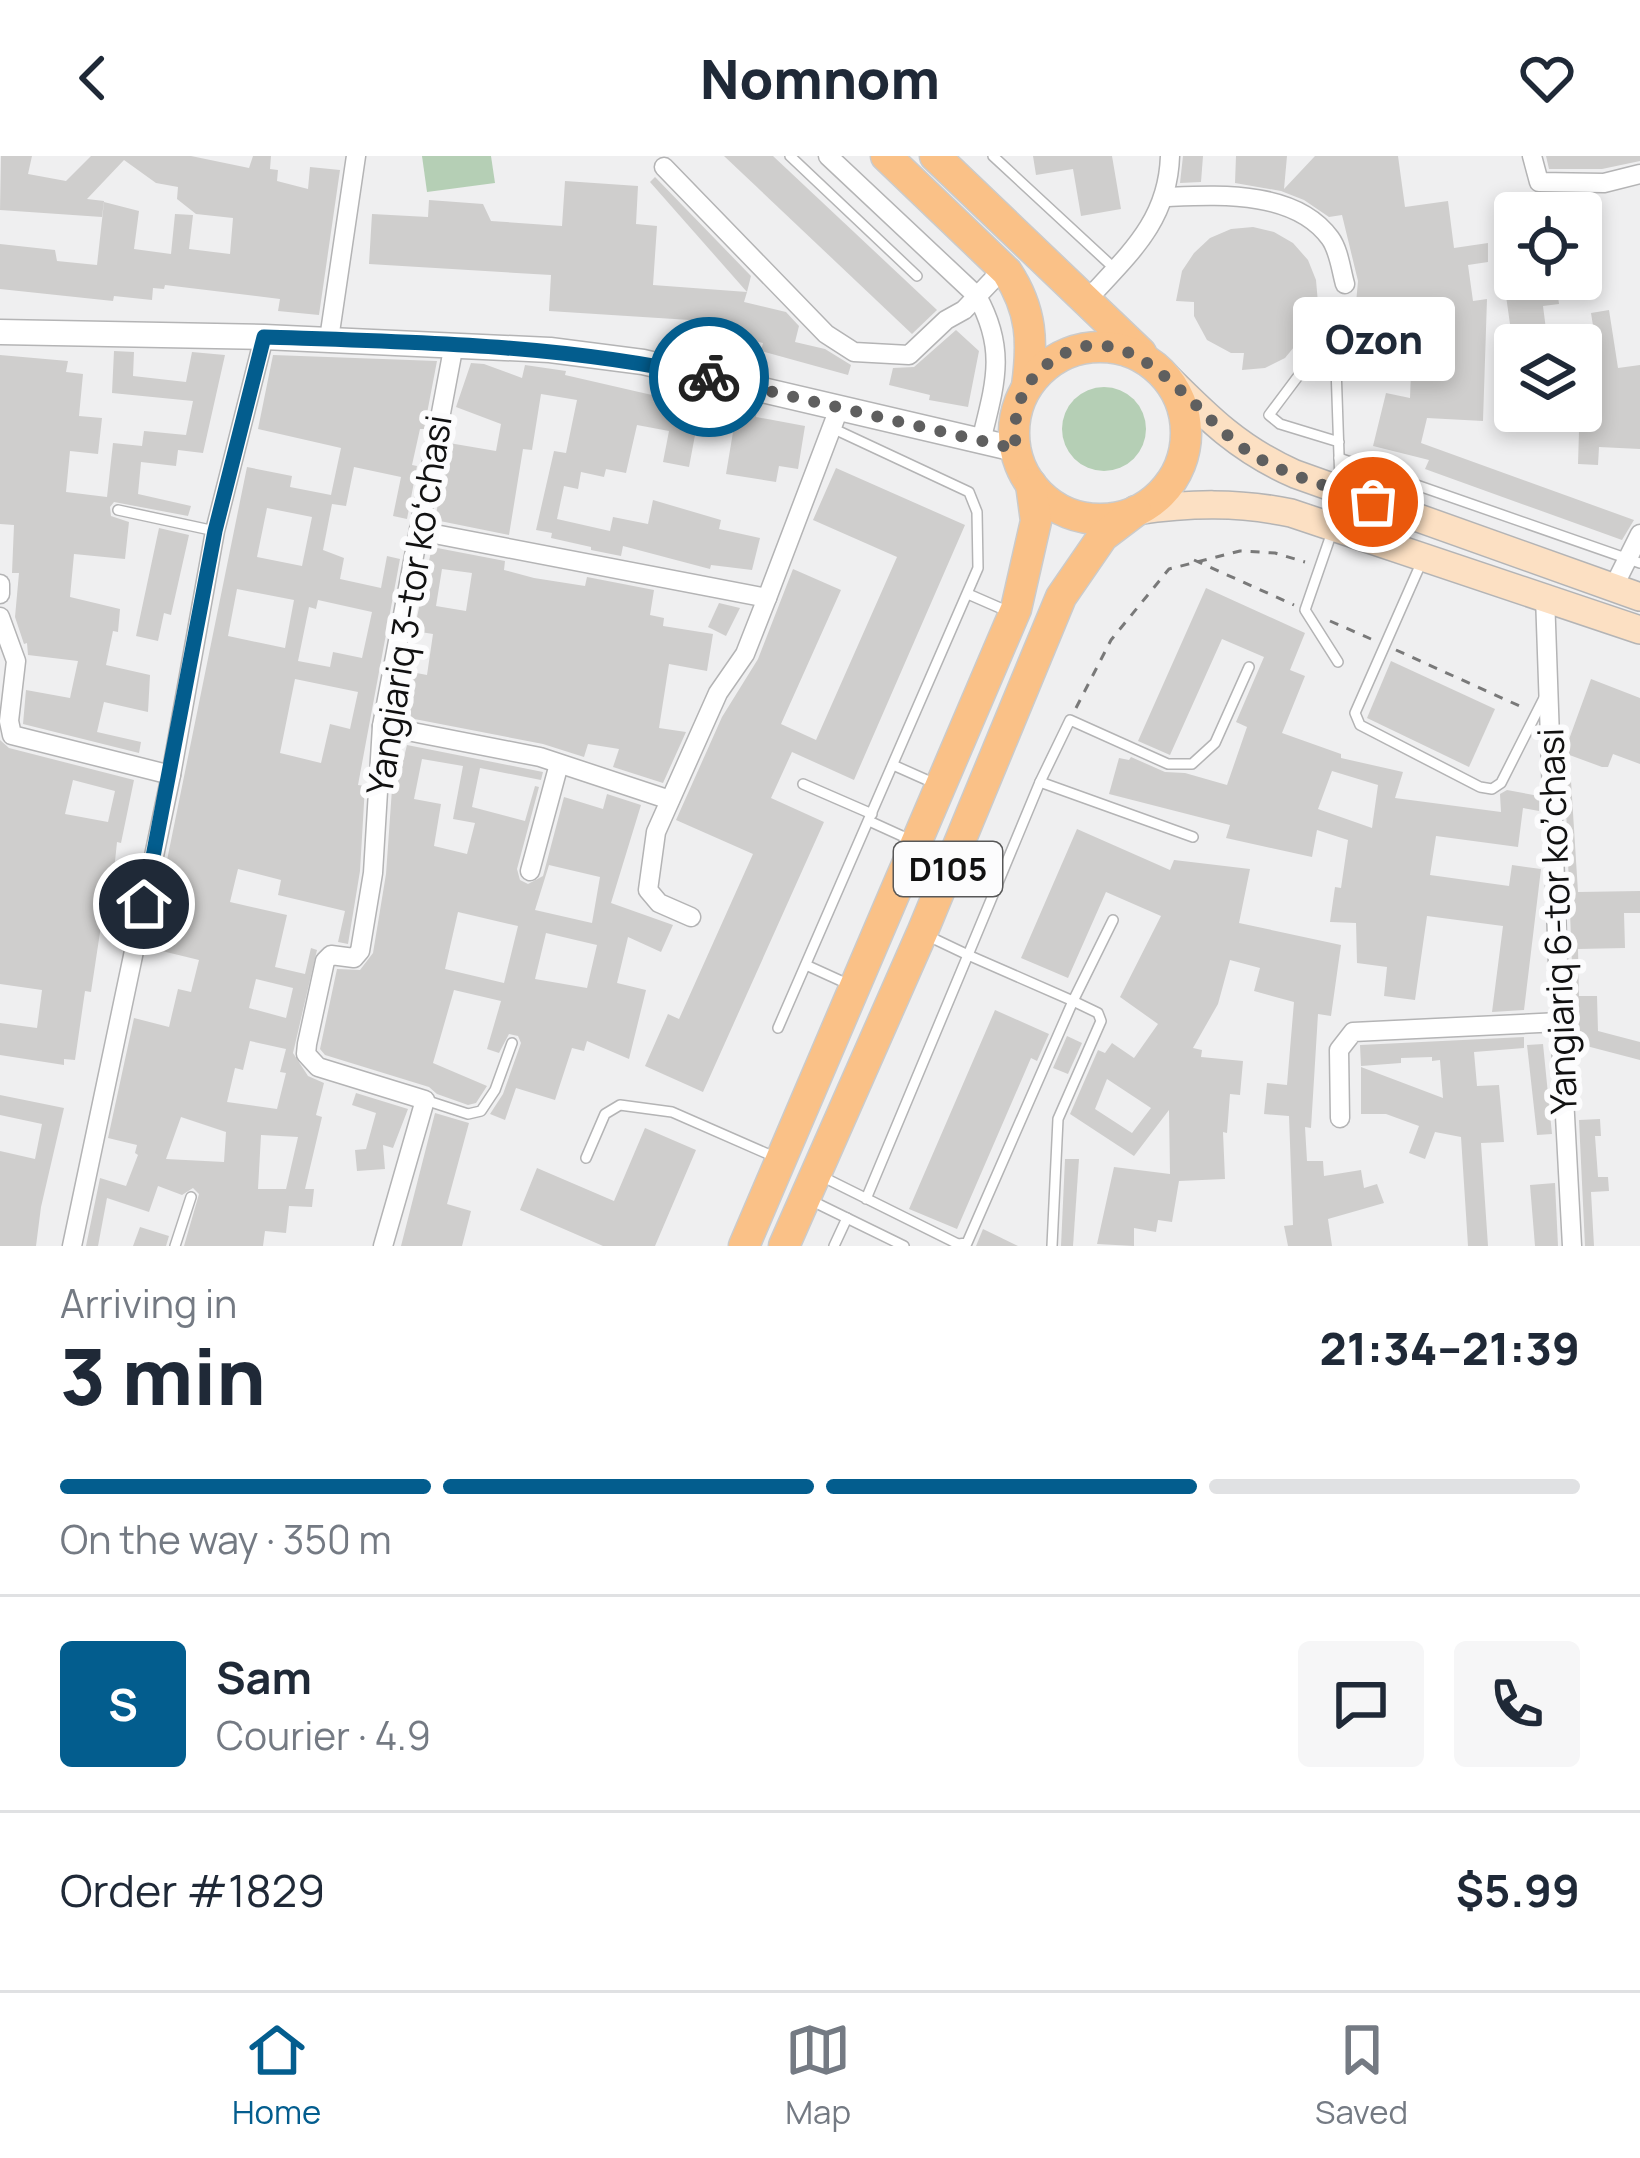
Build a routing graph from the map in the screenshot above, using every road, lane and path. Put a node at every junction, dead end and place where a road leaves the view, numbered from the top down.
1 (356, 156) edge
2 (790, 156) edge
3 (828, 156) edge
4 (886, 156) edge
5 (935, 156) edge
6 (993, 156) edge
7 (1155, 156) edge
8 (1532, 156) edge
9 (1170, 164) edge
10 (664, 167) dead end
11 (1640, 174) edge
12 (1166, 197) junction
13 (1003, 269) junction
14 (1115, 269) junction
15 (917, 276) dead end
16 (1345, 284) dead end
17 (977, 296) junction
18 (1087, 300) junction
19 (0, 332) edge
20 (264, 337) junction
21 (329, 339) junction
22 (454, 344) junction
23 (1163, 374) junction
24 (1027, 386) junction
25 (836, 417) junction
26 (982, 441) junction
27 (1339, 442) junction
28 (1016, 449) junction
29 (1339, 458) junction
30 (1031, 484) junction
31 (1415, 484) junction
32 (1341, 490) junction
33 (1476, 506) junction
34 (118, 510) dead end
35 (1136, 511) junction
36 (1406, 513) junction
37 (1510, 518) junction
38 (1334, 526) junction
39 (419, 530) junction
40 (215, 531) junction
41 (1555, 533) junction
42 (1640, 534) edge
43 (1466, 535) junction
44 (1500, 547) junction
45 (1424, 556) junction
46 (1193, 560) junction
47 (1634, 561) edge
48 (1545, 563) junction
49 (1321, 567) junction
50 (0, 584) edge
51 (1627, 593) edge
52 (0, 594) edge
53 (968, 594) junction
54 (1545, 596) junction
55 (767, 598) junction
56 (1305, 610) junction
57 (1014, 614) junction
58 (0, 617) edge
59 (1640, 630) edge
60 (1385, 646) junction
61 (1338, 662) dead end
62 (1249, 667) dead end
63 (1549, 690) junction
64 (1536, 713) junction
65 (1070, 721) junction
66 (382, 726) junction
67 (559, 764) junction
68 (893, 765) junction
69 (171, 775) junction
70 (1040, 782) junction
71 (803, 784) dead end
72 (941, 786) junction
73 (670, 800) junction
74 (870, 818) junction
75 (1193, 837) dead end
76 (917, 843) junction
77 (530, 872) dead end
78 (691, 917) dead end
79 (1113, 920) dead end
80 (922, 933) junction
81 (968, 955) junction
82 (806, 965) junction
83 (855, 987) junction
84 (1073, 1001) junction
85 (1559, 1022) junction
86 (778, 1028) dead end
87 (512, 1043) dead end
88 (425, 1100) junction
89 (1340, 1118) dead end
90 (586, 1158) dead end
91 (782, 1160) junction
92 (810, 1186) junction
93 (190, 1197) dead end
94 (866, 1199) junction
95 (847, 1218) junction
96 (72, 1246) edge
97 (175, 1246) edge
98 (383, 1246) edge
99 (744, 1246) edge
100 (784, 1246) edge
101 (834, 1246) edge
102 (904, 1246) edge
103 (1052, 1246) edge
104 (1572, 1246) edge

1 - 21 street
2 - 15 lane
3 - 17 street
4 - 13 main road
5 - 18 main road, D105
6 - 14 lane
7 - 9 street
8 - 11 street
9 - 12 street
10 - 17 street
12 - 14 street
12 - 16 street
13 - 17 street
13 - 24 main road
14 - 18 street
17 - 26 street
18 - 23 main road, D105
19 - 20 street
20 - 21 street
20 - 40 street
21 - 22 street
22 - 25 street
22 - 39 street, Yangiariq 3-tor koʻchasi
23 - 24 main road
23 - 32 main road
23 - 35 main road, D105
24 - 28 main road
25 - 26 street
25 - 53 lane
25 - 55 street
26 - 28 street
27 - 27 lane
27 - 29 lane
28 - 30 main road, D105
29 - 31 lane
29 - 32 lane
30 - 35 main road
30 - 57 main road, D105
31 - 33 lane
31 - 36 lane
32 - 36 main road
33 - 37 lane
33 - 43 lane
34 - 40 lane
35 - 38 main road
35 - 80 main road, D105
36 - 43 main road
37 - 41 lane
37 - 44 lane
38 - 45 main road
38 - 49 lane
39 - 55 street
39 - 66 street, Yangiariq 3-tor koʻchasi
40 - 69 street
41 - 47 lane
41 - 48 lane
42 - 47 street
43 - 44 main road
44 - 48 main road
45 - 54 main road
45 - 60 lane
46 - 49 path
46 - 56 path
46 - 65 path
47 - 51 street
48 - 51 main road
49 - 56 lane
50 - 52 street
53 - 57 lane
53 - 68 lane
54 - 59 main road
54 - 63 street, Yangiаriq 6-tor koʼchasi
55 - 73 street
56 - 60 path
56 - 61 lane
57 - 72 main road, D105
58 - 69 street
60 - 64 path
60 - 64 lane
62 - 65 lane
63 - 64 lane
63 - 85 street, Yangiаriq 6-tor koʼchasi
65 - 70 lane
66 - 67 street
66 - 88 street, Yangiariq 3-tor koʻchasi
67 - 73 street
67 - 77 street
68 - 72 lane
68 - 74 lane
69 - 96 street
70 - 75 lane
70 - 81 lane
71 - 74 lane
72 - 76 main road, D105
73 - 78 street
74 - 76 lane
74 - 82 lane
76 - 83 main road, D105
79 - 84 lane
80 - 81 lane
80 - 92 main road, D105
81 - 84 lane
81 - 94 lane
82 - 83 lane
82 - 86 lane
83 - 91 main road, D105
84 - 94 lane
84 - 103 lane
85 - 89 street
85 - 104 street, Yangiаriq 6-tor koʼchasi
87 - 88 lane
88 - 98 street
90 - 91 lane
91 - 99 main road, D105
92 - 94 lane
92 - 95 lane
92 - 100 main road, D105
93 - 97 lane
95 - 101 lane
95 - 102 lane

